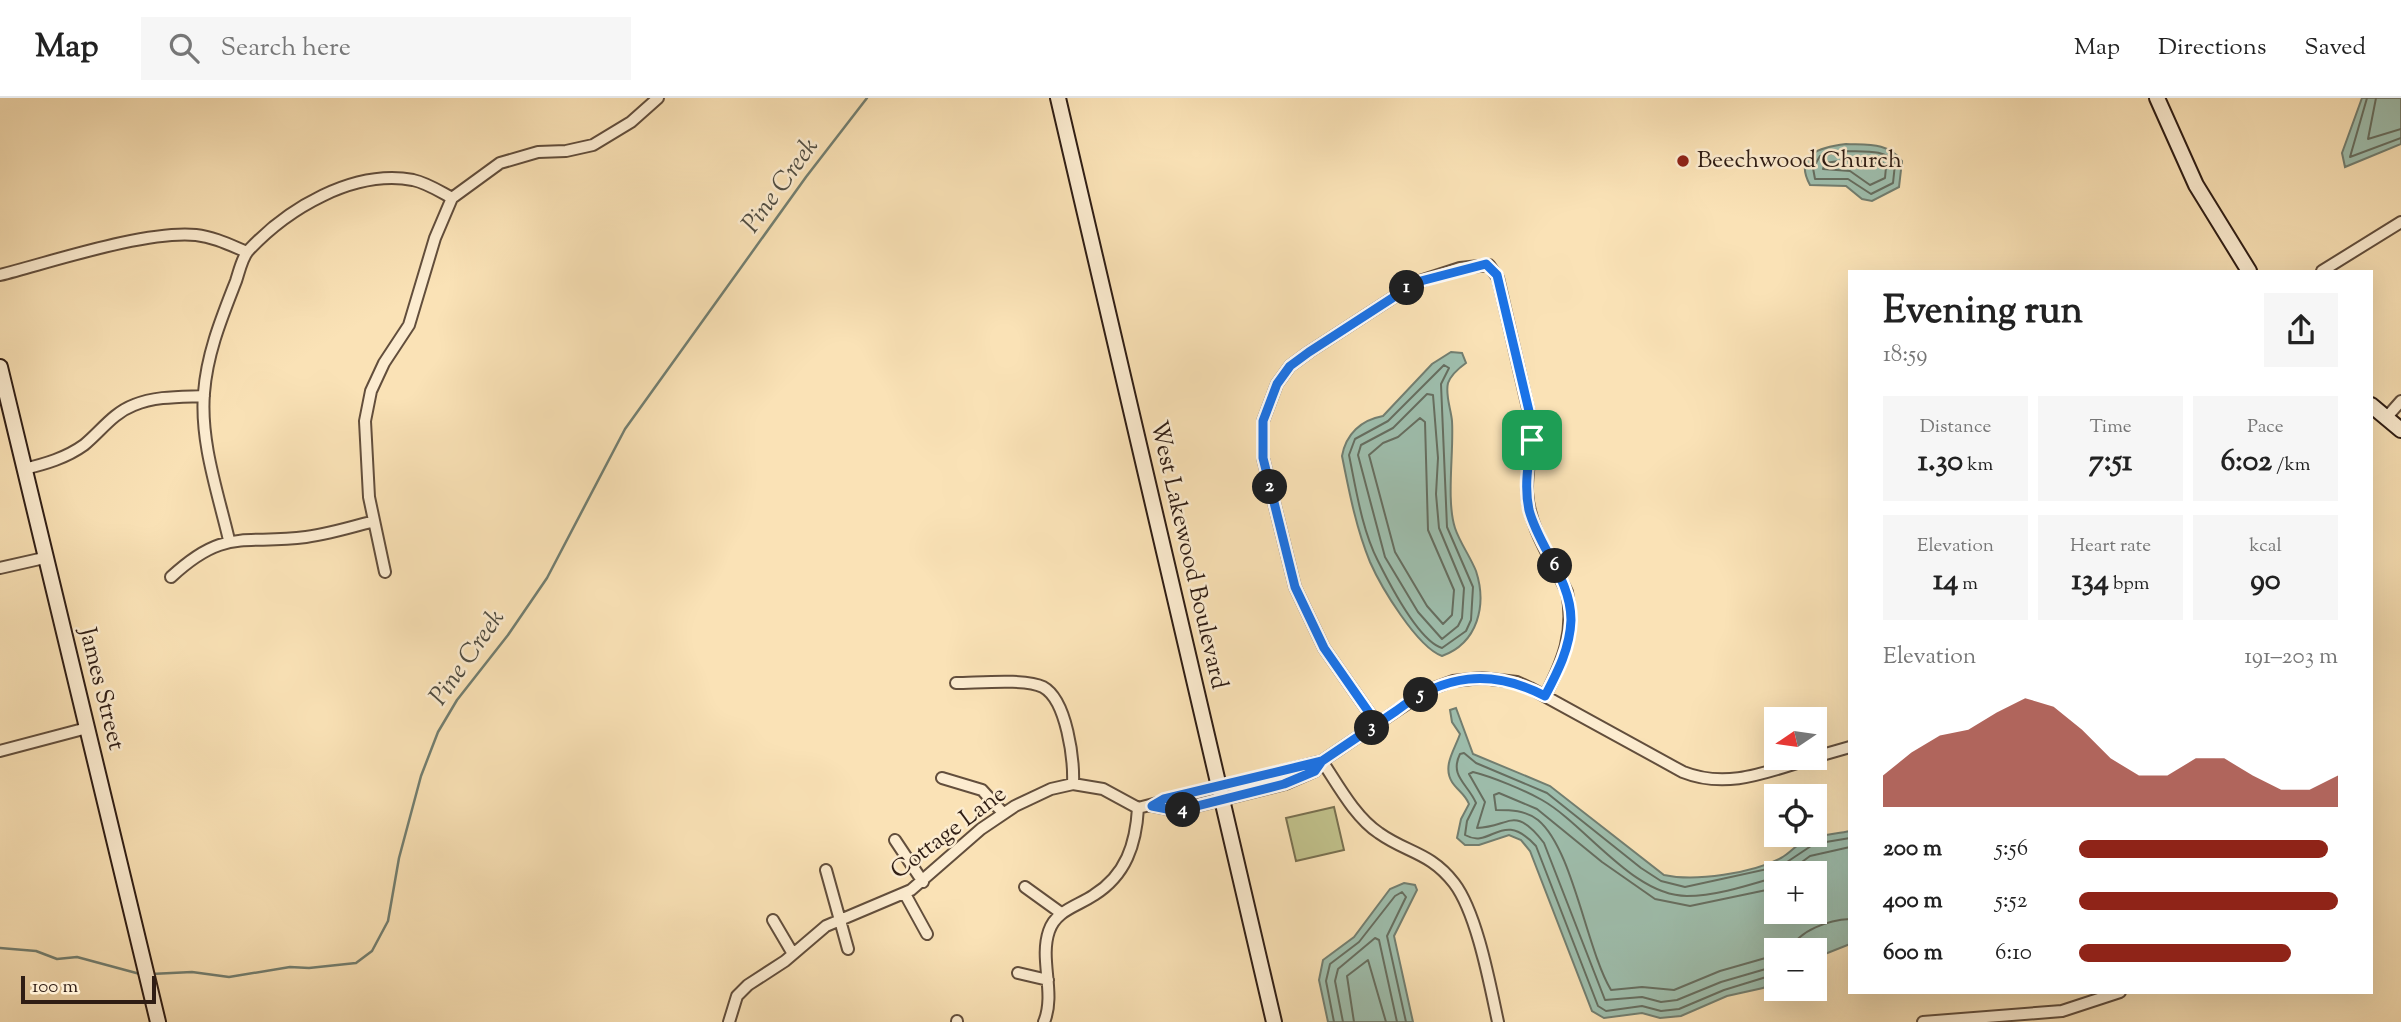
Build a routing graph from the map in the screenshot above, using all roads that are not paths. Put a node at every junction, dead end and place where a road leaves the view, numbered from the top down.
1 (658, 98) edge
2 (1058, 98) edge
3 (2157, 98) edge
4 (452, 198) junction
5 (2401, 222) edge
6 (247, 252) junction
7 (2248, 270) edge
8 (2324, 270) edge
9 (0, 275) edge
10 (1, 375) edge
11 (204, 396) junction
12 (2401, 401) edge
13 (2373, 407) edge
14 (2386, 418) junction
15 (2401, 430) edge
16 (24, 469) junction
17 (374, 521) junction
18 (229, 540) junction
19 (44, 558) junction
20 (0, 568) edge
21 (385, 572) dead end
22 (172, 578) dead end
23 (956, 682) dead end
24 (1545, 696) junction
25 (1377, 724) junction
26 (87, 729) junction
27 (1848, 748) edge
28 (0, 751) edge
29 (1827, 753) edge
30 (1322, 761) junction
31 (1769, 770) edge
32 (942, 778) dead end
33 (1073, 784) junction
34 (1221, 793) junction
35 (1138, 808) junction
36 (1003, 813) junction
37 (895, 840) dead end
38 (825, 870) dead end
39 (923, 883) junction
40 (1025, 887) dead end
41 (905, 894) junction
42 (1061, 913) junction
43 (841, 919) junction
44 (773, 920) dead end
45 (927, 934) dead end
46 (848, 949) dead end
47 (793, 954) junction
48 (1018, 973) dead end
49 (1048, 980) junction
50 (2114, 994) edge
51 (158, 1022) edge
52 (729, 1022) edge
53 (1044, 1022) edge
54 (1274, 1022) edge
55 (1498, 1022) edge
56 (1923, 1022) edge

1 - 4 street
2 - 34 street, West Lakewood Boulevard
3 - 7 street
4 - 6 street
4 - 17 street
5 - 8 street
6 - 9 street
6 - 11 street
10 - 16 street, James Street
11 - 16 street
11 - 18 street
12 - 14 street
13 - 14 street
14 - 15 street
16 - 19 street, James Street
17 - 18 street
17 - 21 street
18 - 22 street
19 - 20 street
19 - 26 street, James Street
23 - 33 street
24 - 25 street
24 - 25 street
24 - 31 street
25 - 30 street
26 - 28 street
26 - 51 street, James Street
27 - 29 street
30 - 34 street
30 - 55 street
32 - 36 street
33 - 35 street, Cottage Lane
33 - 36 street, Cottage Lane
34 - 35 street
34 - 54 street, West Lakewood Boulevard
35 - 42 street
36 - 39 street, Cottage Lane
37 - 39 street
38 - 43 street
39 - 41 street, Cottage Lane
40 - 42 street
41 - 43 street, Cottage Lane
41 - 45 street
42 - 49 street
43 - 46 street
43 - 47 street, Cottage Lane
44 - 47 street
47 - 52 street, Cottage Lane
48 - 49 street
49 - 53 street
50 - 56 street

